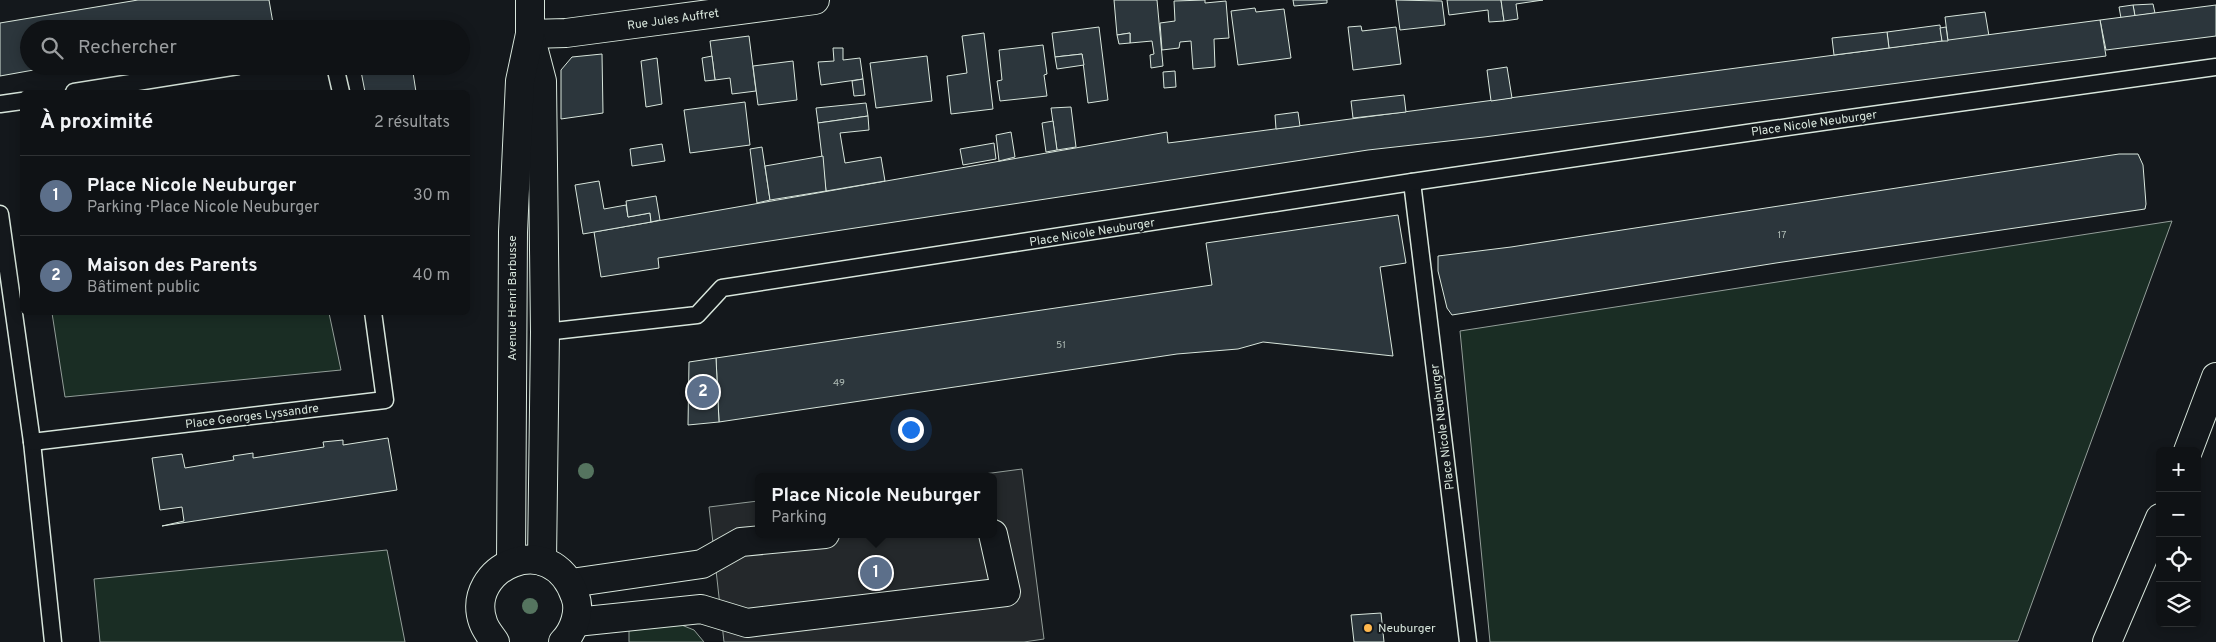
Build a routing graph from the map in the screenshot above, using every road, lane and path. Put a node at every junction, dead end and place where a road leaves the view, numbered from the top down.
1 (530, 0) edge
2 (815, 0) edge
3 (530, 34) junction
4 (2216, 68) edge
5 (181, 75) edge
6 (337, 75) edge
7 (87, 90) edge
8 (341, 90) edge
9 (20, 101) edge
10 (0, 104) edge
11 (1412, 182) junction
12 (0, 214) edge
13 (2, 248) edge
14 (372, 315) edge
15 (544, 332) junction
16 (2216, 377) edge
17 (32, 442) junction
18 (2190, 447) edge
19 (2156, 527) edge
20 (783, 538) edge
21 (994, 538) edge
22 (542, 561) junction
23 (511, 562) junction
24 (571, 583) junction
25 (569, 632) edge
26 (53, 642) edge
27 (495, 642) edge
28 (1468, 642) edge
29 (2107, 642) edge

1 - 3 street, Avenue Henri Barbusse
2 - 3 street, Rue Jules Auffret
3 - 15 street, Avenue Henri Barbusse
3 - 23 street, Avenue Henri Barbusse
4 - 11 lane, Place Nicole Neuburger
5 - 7 lane
6 - 8 lane
9 - 10 lane
11 - 15 lane, Place Nicole Neuburger
11 - 28 lane, Place Nicole Neuburger
12 - 13 lane
13 - 17 lane
14 - 17 lane, Place Georges Lyssandre
15 - 22 street, Avenue Henri Barbusse
16 - 18 street
17 - 26 lane
19 - 29 street
20 - 24 street
21 - 25 street
22 - 23 street
22 - 24 street
23 - 27 street
24 - 25 street

